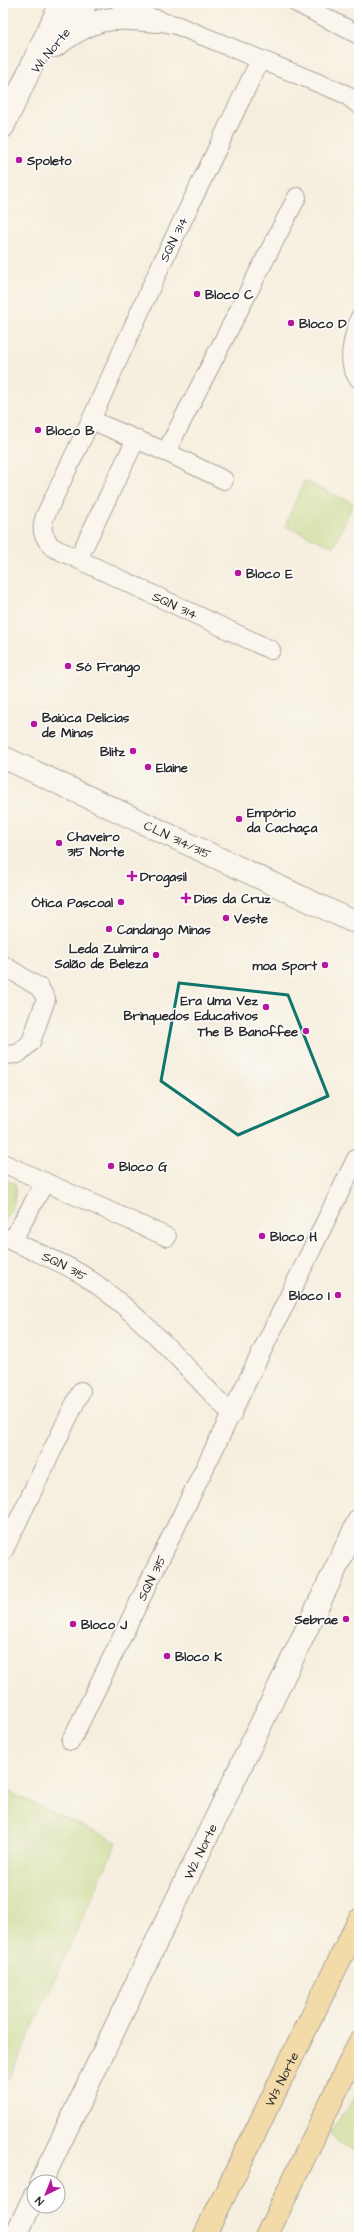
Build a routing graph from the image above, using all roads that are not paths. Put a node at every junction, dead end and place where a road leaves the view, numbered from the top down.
1 (61, 3) edge
2 (86, 3) edge
3 (120, 3) edge
4 (297, 3) edge
5 (160, 16) edge
6 (359, 35) edge
7 (55, 46) junction
8 (260, 60) junction
9 (28, 78) junction
10 (345, 94) junction
11 (359, 105) edge
12 (359, 120) edge
13 (3, 127) edge
14 (297, 197) dead end
15 (359, 319) edge
16 (359, 379) edge
17 (92, 420) junction
18 (136, 439) junction
19 (166, 452) junction
20 (224, 480) dead end
21 (78, 559) junction
22 (271, 650) dead end
23 (3, 757) edge
24 (357, 925) edge
25 (3, 965) edge
26 (3, 1055) edge
27 (356, 1159) dead end
28 (3, 1163) edge
29 (45, 1182) junction
30 (167, 1237) dead end
31 (8, 1239) edge
32 (82, 1391) dead end
33 (232, 1415) junction
34 (359, 1520) edge
35 (3, 1552) edge
36 (72, 1741) dead end
37 (359, 1920) edge
38 (359, 2044) edge
39 (45, 2174) edge
40 (26, 2214) edge
41 (15, 2237) edge
42 (204, 2237) edge
43 (266, 2237) edge

1 - 9 street, W1 Norte
2 - 7 street, W1 Norte
3 - 5 street
4 - 6 street
5 - 7 street
5 - 8 street
7 - 9 street, W1 Norte
8 - 10 street
8 - 17 street, SQN 314
9 - 13 street, W1 Norte
10 - 11 street
10 - 12 street
14 - 19 street
15 - 16 street
17 - 18 street
17 - 21 street, SQN 314
18 - 19 street
18 - 21 street
19 - 20 street
21 - 22 street, SQN 314
23 - 24 street, CLN 314/315
25 - 26 street
27 - 33 street, SQN 315
28 - 29 street
29 - 30 street
29 - 31 street, SQN 315
31 - 33 street, SQN 315
32 - 35 street
33 - 36 street, SQN 315
34 - 39 street, W2 Norte
37 - 42 main road, W3 Norte
38 - 43 main road
40 - 41 street

